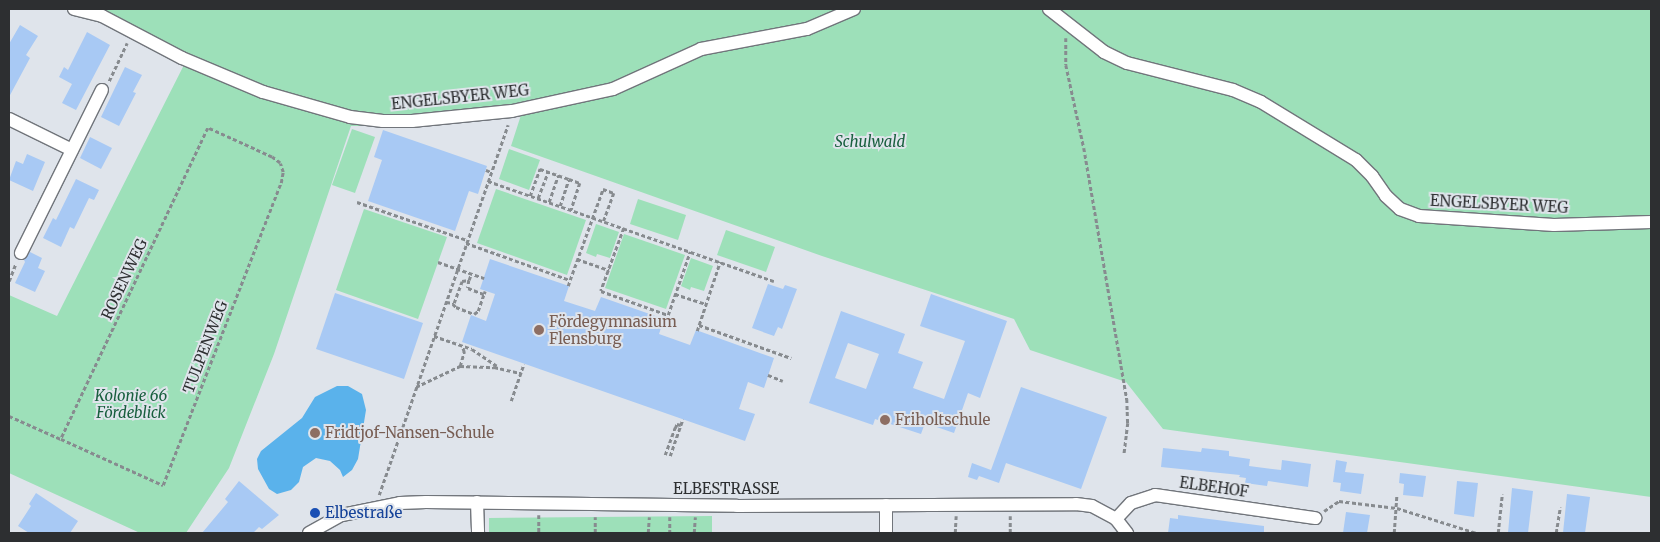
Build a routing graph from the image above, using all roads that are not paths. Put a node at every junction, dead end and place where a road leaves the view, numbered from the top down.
1 (74, 9) edge
2 (854, 9) edge
3 (1049, 9) edge
4 (102, 90) road end
5 (9, 119) edge
6 (72, 150) junction
7 (1651, 222) edge
8 (21, 253) road end
9 (477, 502) junction
10 (886, 505) junction
11 (1315, 518) road end
12 (1116, 519) junction
13 (309, 533) edge
14 (478, 533) edge
15 (886, 533) edge
16 (1127, 533) edge

1 - 2 street, ENGELSBYER WEG
3 - 7 street, ENGELSBYER WEG
4 - 6 street
5 - 6 street
6 - 8 street
9 - 10 street, ELBESTRASSE
9 - 13 street, ELBESTRASSE
9 - 14 street
10 - 12 street, ELBESTRASSE
10 - 15 street
11 - 12 street, ELBEHOF
12 - 16 street

